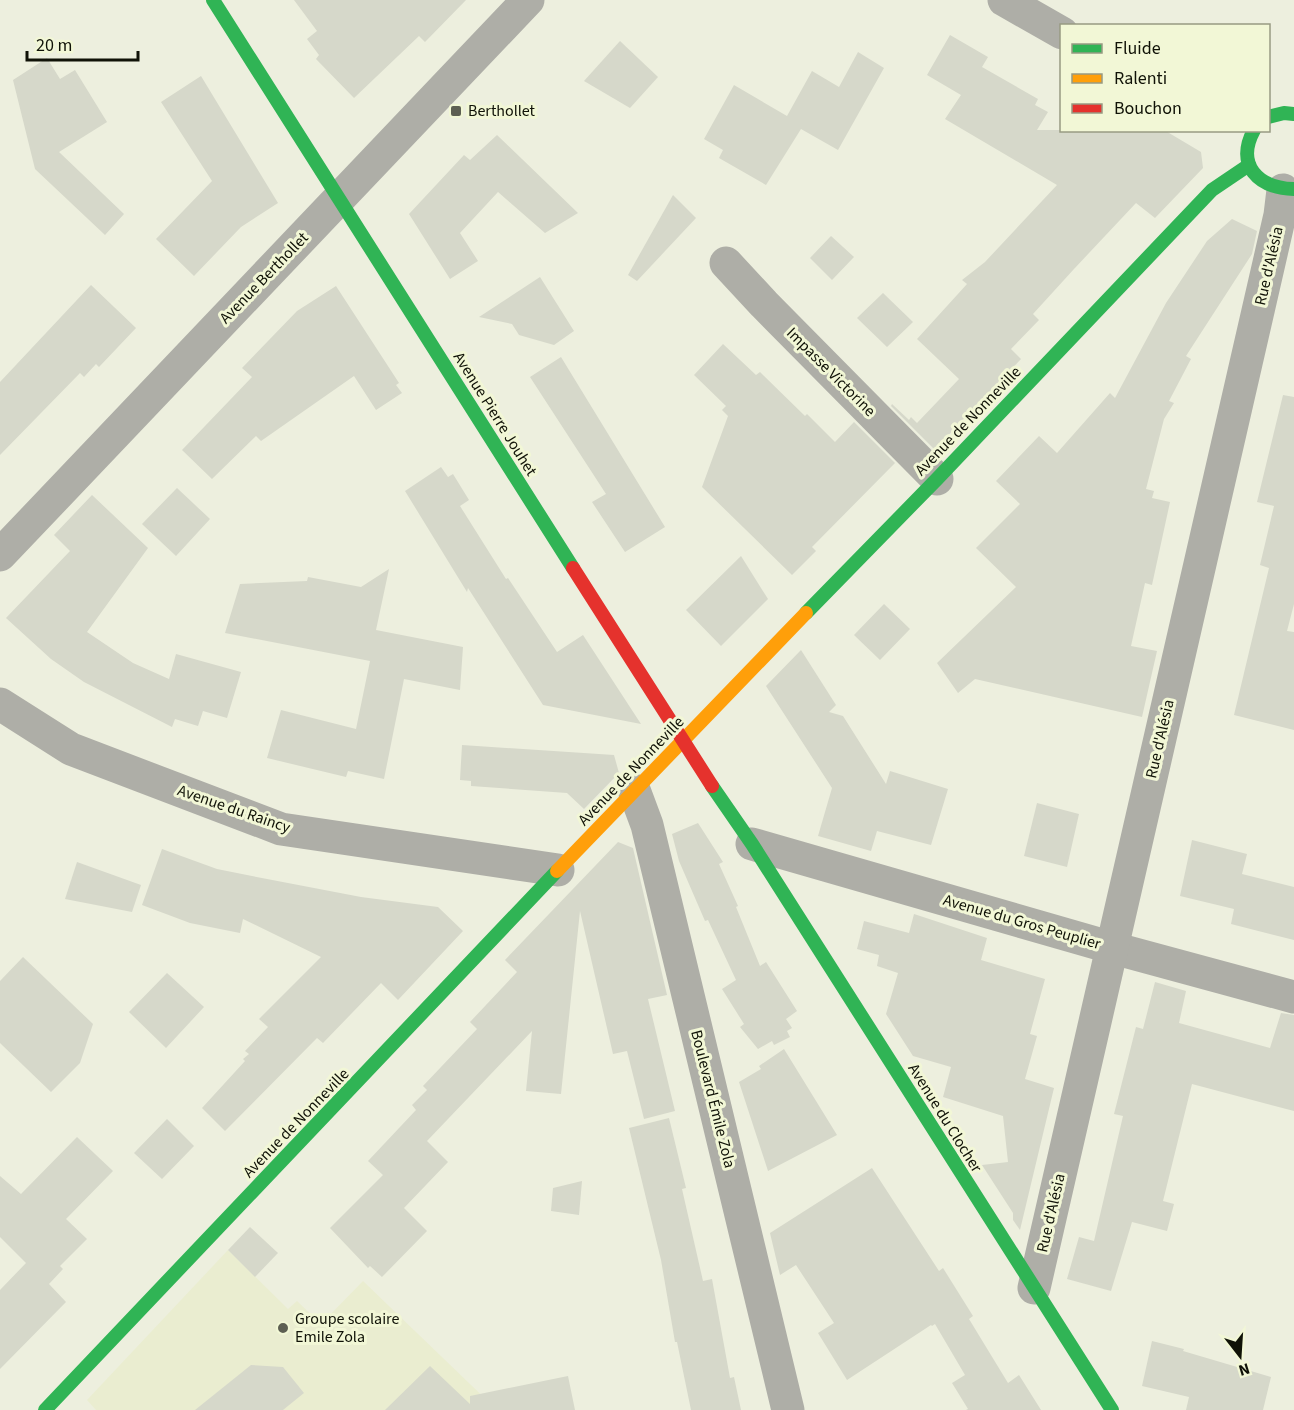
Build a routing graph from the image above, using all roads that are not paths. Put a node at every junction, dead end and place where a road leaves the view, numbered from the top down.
1 (213, 0) edge
2 (528, 0) edge
3 (1007, 1) edge
4 (1060, 32) edge
5 (1294, 114) edge
6 (1270, 123) edge
7 (1253, 136) edge
8 (1288, 190) edge
9 (338, 199) junction
10 (726, 263) dead end
11 (937, 478) junction
12 (0, 555) edge
13 (0, 704) edge
14 (682, 740) junction
15 (634, 790) junction
16 (752, 844) junction
17 (558, 870) junction
18 (1113, 948) junction
19 (1294, 997) edge
20 (1034, 1288) junction
21 (45, 1410) edge
22 (788, 1410) edge
23 (1112, 1410) edge

1 - 9 street, Avenue Pierre Jouhet
2 - 9 street, Avenue Berthollet
3 - 4 street
5 - 6 street
7 - 8 street
7 - 11 street, Avenue de Nonneville
8 - 18 street, Rue d'Alésia
9 - 12 street, Avenue Berthollet
9 - 14 street, Avenue Pierre Jouhet
10 - 11 street, Impasse Victorine
11 - 14 street, Avenue de Nonneville
13 - 17 street, Avenue du Raincy
14 - 15 street, Avenue de Nonneville
14 - 16 street, Avenue Pierre Jouhet
15 - 17 street, Avenue de Nonneville
15 - 22 street, Boulevard Émile Zola
16 - 18 street, Avenue du Gros Peuplier
16 - 20 street, Avenue du Clocher
17 - 21 street, Avenue de Nonneville
18 - 19 street, Avenue du Gros Peuplier
18 - 20 street, Rue d'Alésia
20 - 23 street, Avenue du Clocher

